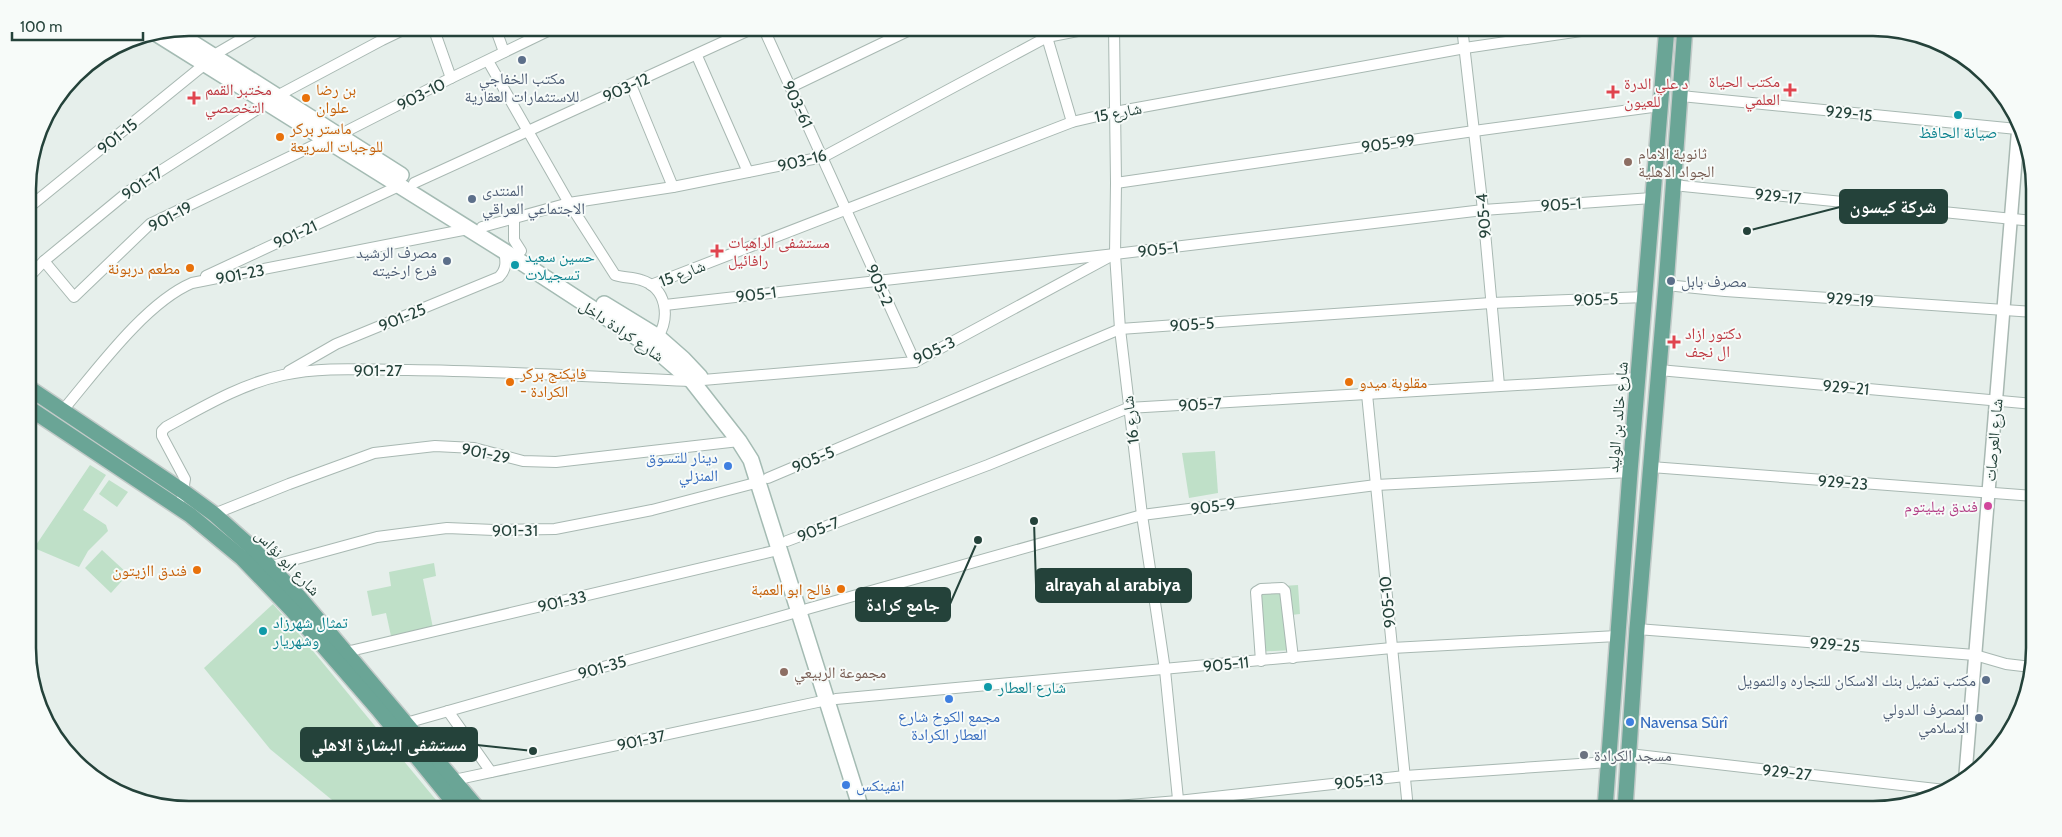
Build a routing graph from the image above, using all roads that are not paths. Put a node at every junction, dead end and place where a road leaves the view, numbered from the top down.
1 (249, 36) edge
2 (391, 36) edge
3 (436, 36) edge
4 (498, 36) edge
5 (538, 36) edge
6 (739, 36) edge
7 (767, 36) edge
8 (899, 36) edge
9 (1039, 36) edge
10 (1047, 36) edge
11 (1114, 36) edge
12 (1463, 36) edge
13 (1551, 36) edge
14 (1666, 36) edge
15 (1685, 36) edge
16 (182, 37) edge
17 (166, 38) edge
18 (1465, 48) junction
19 (504, 52) junction
20 (697, 56) junction
21 (210, 60) junction
22 (488, 61) junction
23 (452, 78) junction
24 (631, 86) junction
25 (791, 87) junction
26 (1681, 96) junction
27 (272, 100) junction
28 (1660, 106) junction
29 (1115, 112) junction
30 (1072, 122) junction
31 (527, 130) junction
32 (2013, 130) edge
33 (1474, 131) junction
34 (332, 138) junction
35 (2016, 138) edge
36 (823, 158) junction
37 (748, 172) junction
38 (1116, 183) junction
39 (407, 185) junction
40 (1673, 185) junction
41 (673, 186) junction
42 (1652, 198) junction
43 (37, 201) edge
44 (569, 203) junction
45 (846, 208) junction
46 (1483, 210) junction
47 (514, 218) junction
48 (2011, 219) junction
49 (2026, 220) edge
50 (475, 228) junction
51 (504, 251) junction
52 (521, 251) junction
53 (1115, 254) junction
54 (44, 261) junction
55 (37, 269) edge
56 (878, 280) junction
57 (192, 283) junction
58 (651, 285) junction
59 (1666, 286) junction
60 (1645, 297) junction
61 (1491, 303) junction
62 (665, 305) junction
63 (2003, 309) junction
64 (2026, 311) edge
65 (1120, 329) junction
66 (658, 337) junction
67 (915, 362) junction
68 (1659, 370) junction
69 (282, 375) junction
70 (1637, 378) junction
71 (697, 380) junction
72 (1499, 385) junction
73 (37, 393) edge
74 (1367, 394) junction
75 (1996, 401) junction
76 (2026, 403) edge
77 (1128, 408) junction
78 (62, 410) junction
79 (37, 413) edge
80 (739, 441) junction
81 (1651, 467) junction
82 (1630, 472) junction
83 (763, 480) junction
84 (1376, 485) junction
85 (184, 492) junction
86 (1988, 493) junction
87 (2026, 495) edge
88 (178, 507) junction
89 (214, 514) junction
90 (1142, 516) junction
91 (783, 545) junction
92 (271, 566) junction
93 (802, 610) junction
94 (1637, 629) junction
95 (1617, 636) junction
96 (1392, 648) junction
97 (346, 652) junction
98 (1975, 655) junction
99 (1293, 658) junction
100 (1261, 661) junction
101 (2024, 666) edge
102 (1165, 670) junction
103 (831, 699) junction
104 (448, 711) junction
105 (406, 723) junction
106 (1630, 754) junction
107 (1609, 762) junction
108 (1966, 769) edge
109 (491, 772) junction
110 (1405, 776) junction
111 (454, 780) junction
112 (1932, 789) edge
113 (1179, 800) edge
114 (1215, 800) edge
115 (1407, 800) edge
116 (1606, 800) edge
117 (1626, 800) edge
118 (451, 801) edge
119 (471, 801) edge
120 (859, 801) edge
121 (868, 801) edge

1 - 21 street, 901-15
2 - 27 street, 901-17
3 - 23 street
4 - 19 street
5 - 19 street, 903-10
6 - 20 street, 903-12
7 - 25 street, 903-61
8 - 25 street
9 - 36 street, 903-16
10 - 30 street
11 - 29 street, شارع 16
12 - 18 street, 905-4
13 - 18 street, شارع 15
14 - 28 main road, شارع خالد بن الوليد
15 - 26 main road
16 - 21 main road, شارع كرادة داخل
17 - 21 main road, شارع كرادة داخل
18 - 29 street, شارع 15
18 - 33 street, 905-4
19 - 22 street, 903-10
20 - 24 street, 903-12
20 - 37 street
21 - 27 main road, شارع كرادة داخل
21 - 43 street, 901-15
22 - 23 street, 903-10
22 - 31 street
23 - 34 street, 903-10
24 - 31 street, 903-12
24 - 41 street
25 - 36 street, 903-61
26 - 32 street, 929-15
26 - 40 main road
27 - 34 main road, شارع كرادة داخل
27 - 54 street, 901-17
28 - 33 street, 905-99
28 - 42 main road, شارع خالد بن الوليد
29 - 30 street, شارع 15
29 - 38 street, شارع 16
30 - 45 street, شارع 15
31 - 39 street, 903-12
31 - 44 street
33 - 38 street, 905-99
33 - 46 street, 905-4
34 - 39 main road, شارع كرادة داخل
34 - 54 street, 901-19
35 - 48 street, شارع العرصات
36 - 37 street, 903-16
36 - 45 street, 903-61
37 - 41 street, 903-16
38 - 53 street, شارع 16
39 - 50 main road, شارع كرادة داخل
39 - 57 street, 901-21
40 - 48 street, 929-17
40 - 59 main road
41 - 44 street, 903-16
42 - 46 street, 905-1
42 - 60 main road, شارع خالد بن الوليد
44 - 47 street, 903-16
44 - 58 street
45 - 56 street, 905-2
45 - 58 street, شارع 15
46 - 53 street, 905-1
46 - 61 street, 905-4
47 - 50 street, 903-16
47 - 52 street
48 - 49 street, 929-17
48 - 63 street, شارع العرصات
50 - 51 main road, شارع كرادة داخل
50 - 52 main road, شارع كرادة داخل
50 - 57 street, 901-23
51 - 69 street, 901-25
51 - 71 main road, شارع كرادة داخل
52 - 66 main road, شارع كرادة داخل
53 - 56 street, 905-1
53 - 65 street, شارع 16
53 - 67 street, 905-3
54 - 55 street, 901-17
56 - 62 street, 905-1
56 - 67 street, 905-2
57 - 78 street, 901-23
58 - 62 street
59 - 63 street, 929-19
59 - 68 main road
60 - 61 street, 905-5
60 - 70 main road, شارع خالد بن الوليد
61 - 65 street, 905-5
61 - 72 street, 905-4
62 - 66 street
63 - 64 street, 929-19
63 - 75 street, شارع العرصات
65 - 77 street, شارع 16
65 - 83 street, 905-5
66 - 71 main road, شارع كرادة داخل
67 - 71 street, 905-3
68 - 75 street, 929-21
68 - 81 main road
69 - 71 street, 901-27
69 - 85 street, 901-27
70 - 72 street, 905-7
70 - 82 main road, شارع خالد بن الوليد
71 - 80 main road, شارع كرادة داخل
71 - 83 main road, شارع كرادة داخل
72 - 74 street, 905-7
73 - 78 main road, شارع ابو نؤاس
74 - 77 street, 905-7
74 - 84 street, 905-10
75 - 76 street, 929-21
75 - 86 street, شارع العرصات
77 - 90 street, شارع 16
77 - 91 street, 905-7
78 - 85 main road, شارع ابو نؤاس
79 - 88 main road, شارع ابو نؤاس
80 - 83 main road, شارع كرادة داخل
80 - 89 street, 901-29
81 - 86 street, 929-23
81 - 94 main road
82 - 84 street, 905-9
82 - 95 main road, شارع خالد بن الوليد
83 - 91 main road, شارع كرادة داخل
83 - 92 street, 901-31
84 - 90 street, 905-9
84 - 96 street, 905-10
85 - 88 street
85 - 89 main road, شارع ابو نؤاس
86 - 87 street, 929-23
86 - 98 street, شارع العرصات
88 - 118 main road, شارع ابو نؤاس
89 - 92 main road, شارع ابو نؤاس
90 - 93 street, 905-9
90 - 102 street, شارع 16
91 - 93 main road, شارع كرادة داخل
91 - 97 street, 901-33
92 - 97 main road, شارع ابو نؤاس
93 - 103 main road, شارع كرادة داخل
93 - 104 street, 901-35
94 - 98 street, 929-25
94 - 106 main road
95 - 96 street, 905-11
95 - 107 main road, شارع خالد بن الوليد
96 - 99 street, 905-11
96 - 110 street, 905-10
97 - 105 main road, شارع ابو نؤاس
98 - 101 street, 929-25
98 - 108 street, شارع العرصات
99 - 100 street, 905-11
99 - 100 street
100 - 102 street, 905-11
102 - 103 street, 905-11
102 - 113 street, شارع 16
103 - 109 street, 901-37
103 - 120 main road, شارع كرادة داخل
103 - 121 main road, شارع كرادة داخل
104 - 105 street, 901-35
104 - 109 street
105 - 111 main road, شارع ابو نؤاس
106 - 112 street, 929-27
106 - 117 main road
107 - 110 street, 905-13
107 - 116 main road, شارع خالد بن الوليد
109 - 111 street, 901-37
110 - 114 street, 905-13
110 - 115 street, 905-10
111 - 119 main road, شارع ابو نؤاس

